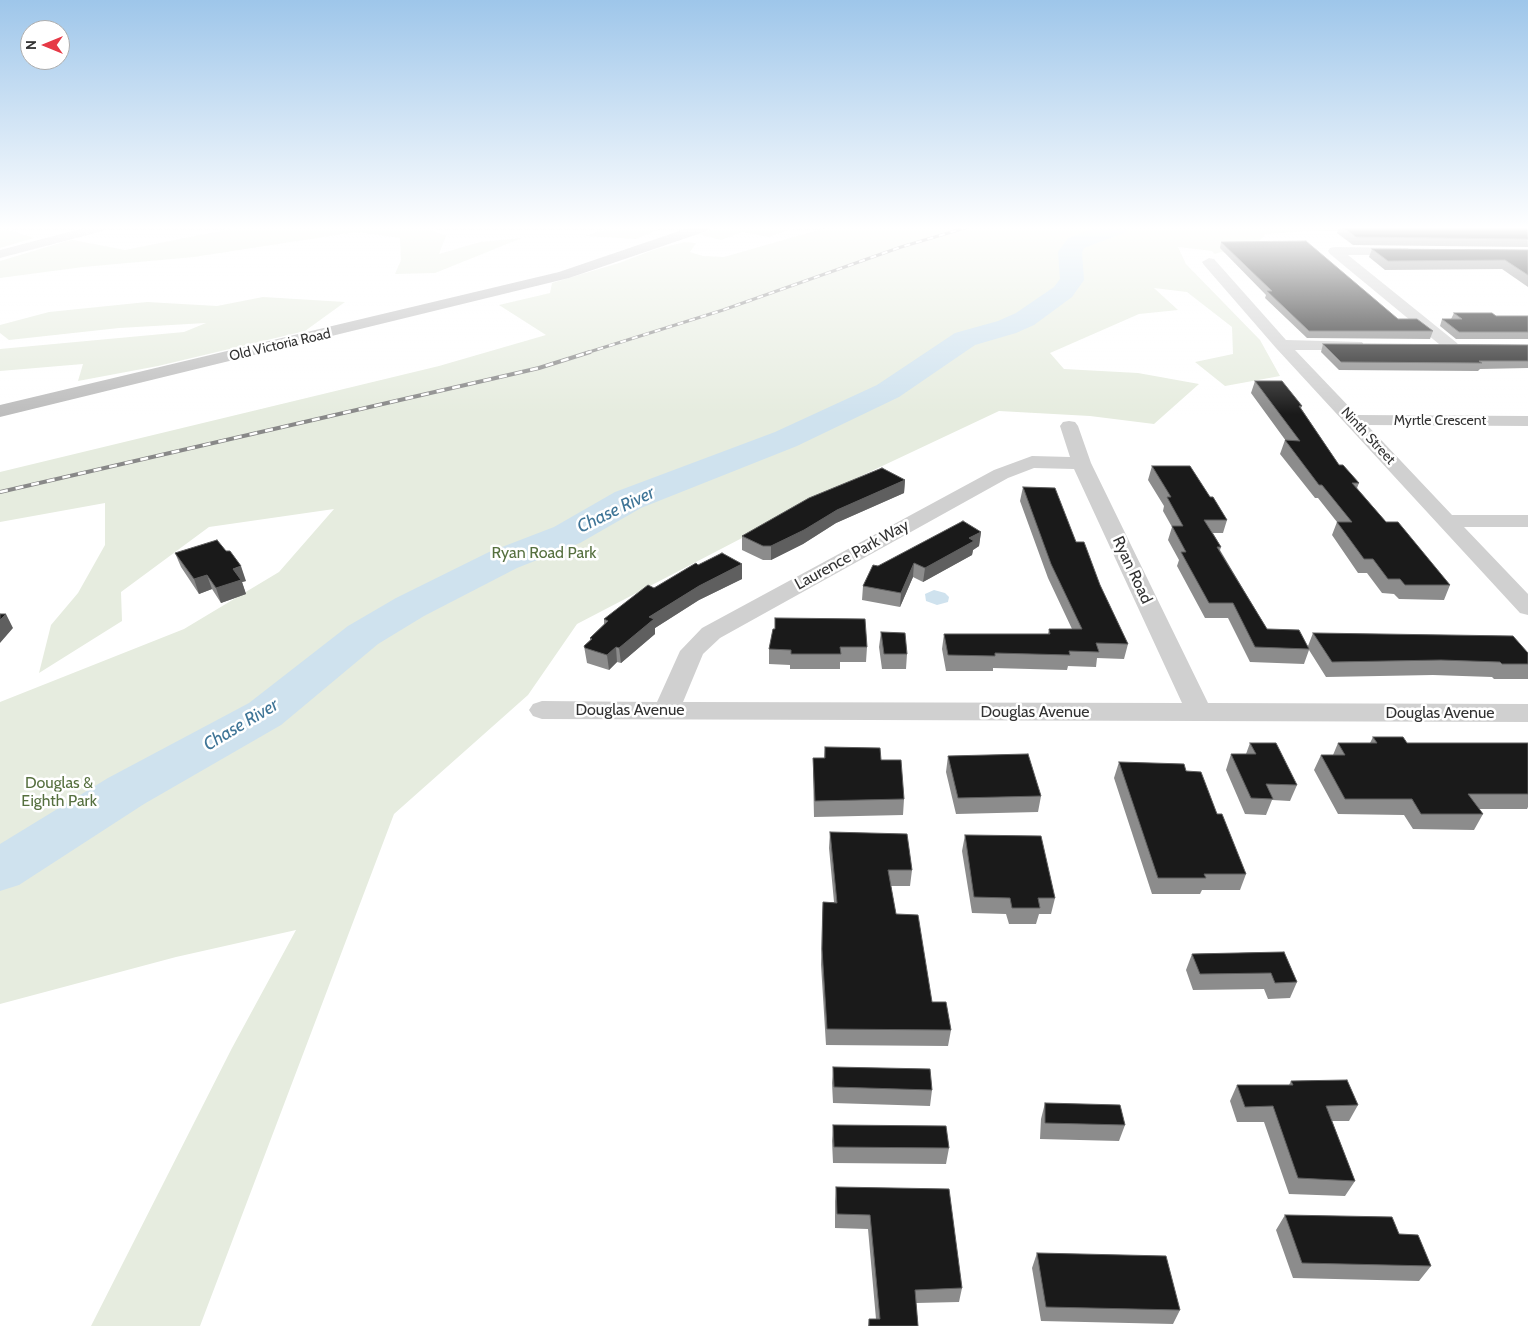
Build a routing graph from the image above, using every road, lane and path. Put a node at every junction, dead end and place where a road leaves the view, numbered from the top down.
1 (505, 290) edge
2 (1234, 290) edge
3 (1382, 290) edge
4 (1282, 345) junction
5 (1376, 345) edge
6 (1423, 345) edge
7 (1451, 346) junction
8 (1470, 346) edge
9 (0, 411) edge
10 (1353, 420) junction
11 (1528, 422) edge
12 (1069, 426) dead end
13 (1081, 463) junction
14 (1446, 521) junction
15 (1528, 521) edge
16 (1528, 608) edge
17 (542, 710) dead end
18 (666, 710) junction
19 (1199, 712) junction
20 (1528, 713) edge

1 - 9 street, Old Victoria Road
2 - 4 street, Ninth Street
3 - 7 street
4 - 5 street
4 - 10 street, Ninth Street
6 - 7 street
7 - 8 street
10 - 11 street, Myrtle Crescent
10 - 14 street, Ninth Street
12 - 13 street, Ryan Road
13 - 18 street, Laurence Park Way
13 - 19 street, Ryan Road
14 - 15 street
14 - 16 street, Ninth Street
17 - 18 street, Douglas Avenue
18 - 19 street, Douglas Avenue
19 - 20 street, Douglas Avenue

